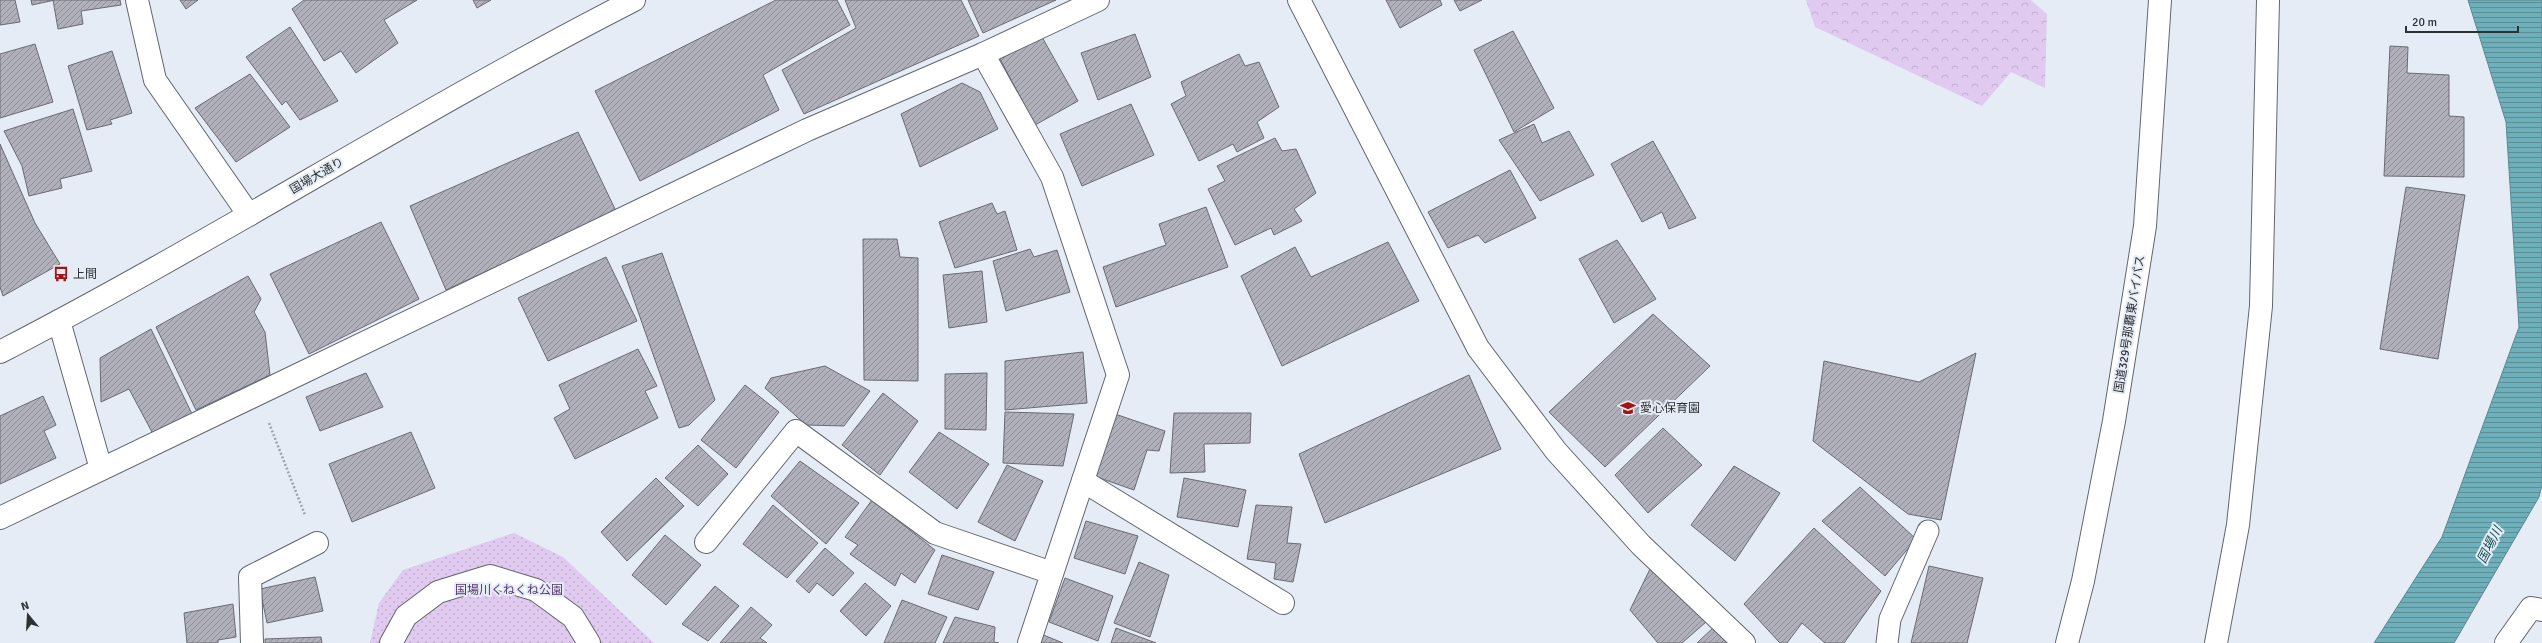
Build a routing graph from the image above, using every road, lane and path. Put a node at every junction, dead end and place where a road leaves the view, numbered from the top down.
1 (137, 0) edge
2 (634, 0) edge
3 (1098, 0) edge
4 (1299, 0) edge
5 (2160, 0) edge
6 (2268, 0) edge
7 (983, 54) junction
8 (250, 215) junction
9 (59, 321) junction
10 (0, 352) edge
11 (258, 394) junction
12 (101, 469) junction
13 (1083, 481) junction
14 (0, 518) edge
15 (1928, 531) dead end
16 (706, 542) dead end
17 (317, 543) joint
18 (1052, 573) junction
19 (1283, 602) dead end
20 (2542, 610) edge
21 (252, 643) edge
22 (391, 643) edge
23 (589, 643) edge
24 (1029, 643) edge
25 (1744, 643) edge
26 (1887, 643) edge
27 (2068, 643) edge
28 (2216, 643) edge
29 (2506, 643) edge

1 - 8 main road
2 - 8 main road, 国場大通り
3 - 7 main road
4 - 25 main road
5 - 27 main road, 国道329号那覇東バイパス
6 - 28 main road
7 - 11 main road
7 - 13 main road
8 - 9 main road, 国場大通り
9 - 10 main road, 国場大通り
9 - 12 main road
11 - 12 main road
11 - 17 path
12 - 14 main road
13 - 18 main road
13 - 19 main road
15 - 26 lane
16 - 18 main road
17 - 21 main road
18 - 24 main road
20 - 29 main road
22 - 23 main road

